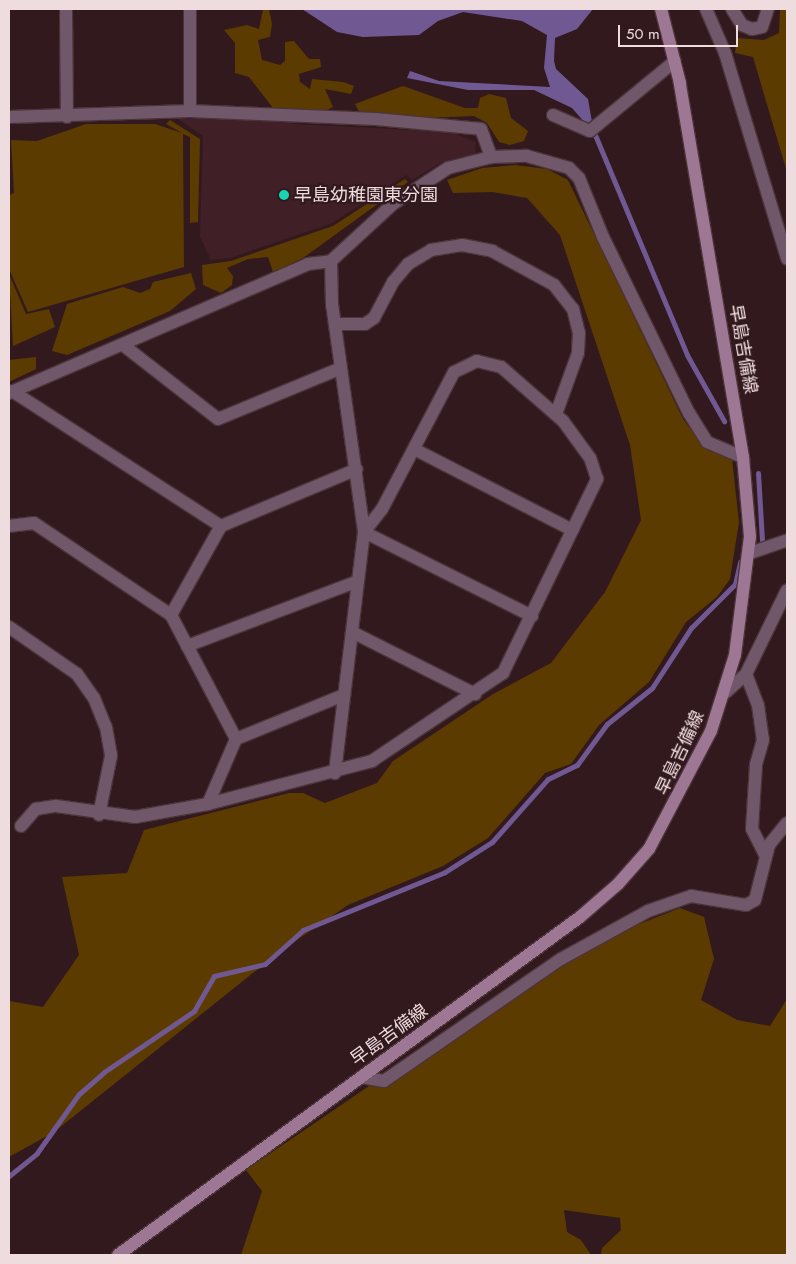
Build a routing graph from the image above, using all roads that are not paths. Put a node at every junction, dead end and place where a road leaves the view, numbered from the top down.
1 (66, 9) edge
2 (190, 9) edge
3 (661, 9) edge
4 (706, 9) edge
5 (732, 9) edge
6 (768, 9) edge
7 (676, 61) junction
8 (190, 111) junction
9 (553, 115) dead end
10 (9, 117) edge
11 (67, 117) junction
12 (491, 157) junction
13 (787, 259) edge
14 (331, 261) junction
15 (335, 324) junction
16 (124, 345) junction
17 (341, 368) junction
18 (10, 392) edge
19 (556, 414) junction
20 (414, 449) junction
21 (743, 457) junction
22 (357, 469) junction
23 (9, 526) edge
24 (221, 526) junction
25 (572, 530) junction
26 (364, 532) junction
27 (787, 540) edge
28 (750, 553) junction
29 (358, 581) junction
30 (787, 590) edge
31 (171, 615) junction
32 (532, 616) junction
33 (9, 627) edge
34 (352, 632) junction
35 (187, 646) junction
36 (746, 674) junction
37 (726, 692) junction
38 (475, 694) junction
39 (344, 695) junction
40 (236, 739) junction
41 (335, 773) junction
42 (208, 804) junction
43 (99, 815) junction
44 (787, 823) edge
45 (21, 826) dead end
46 (766, 856) junction
47 (362, 1077) junction
48 (118, 1255) edge

1 - 11 street
2 - 8 street
3 - 7 main road, 早島吉備線
4 - 13 street
5 - 6 street
7 - 9 street
7 - 21 main road, 早島吉備線
8 - 11 street
8 - 12 street
10 - 11 street
12 - 14 street
12 - 21 street
14 - 15 street
14 - 16 street
15 - 17 street
15 - 19 street
16 - 17 street
16 - 18 street
17 - 22 street
18 - 24 street
19 - 20 street
19 - 25 street
20 - 25 street
20 - 26 street
21 - 28 main road, 早島吉備線
22 - 24 street
22 - 26 street
23 - 31 street
24 - 31 street
25 - 32 street
26 - 29 street
26 - 32 street
27 - 28 street
28 - 37 main road, 早島吉備線
29 - 34 street
29 - 35 street
30 - 36 street
31 - 35 street
32 - 38 street
33 - 43 street
34 - 38 street
34 - 39 street
35 - 40 street
36 - 37 street
36 - 46 street
37 - 47 main road, 早島吉備線
38 - 41 street
39 - 40 street
39 - 41 street
40 - 42 street
41 - 42 street
42 - 43 street
43 - 45 street
44 - 46 street
46 - 47 street
47 - 48 main road, 早島吉備線

